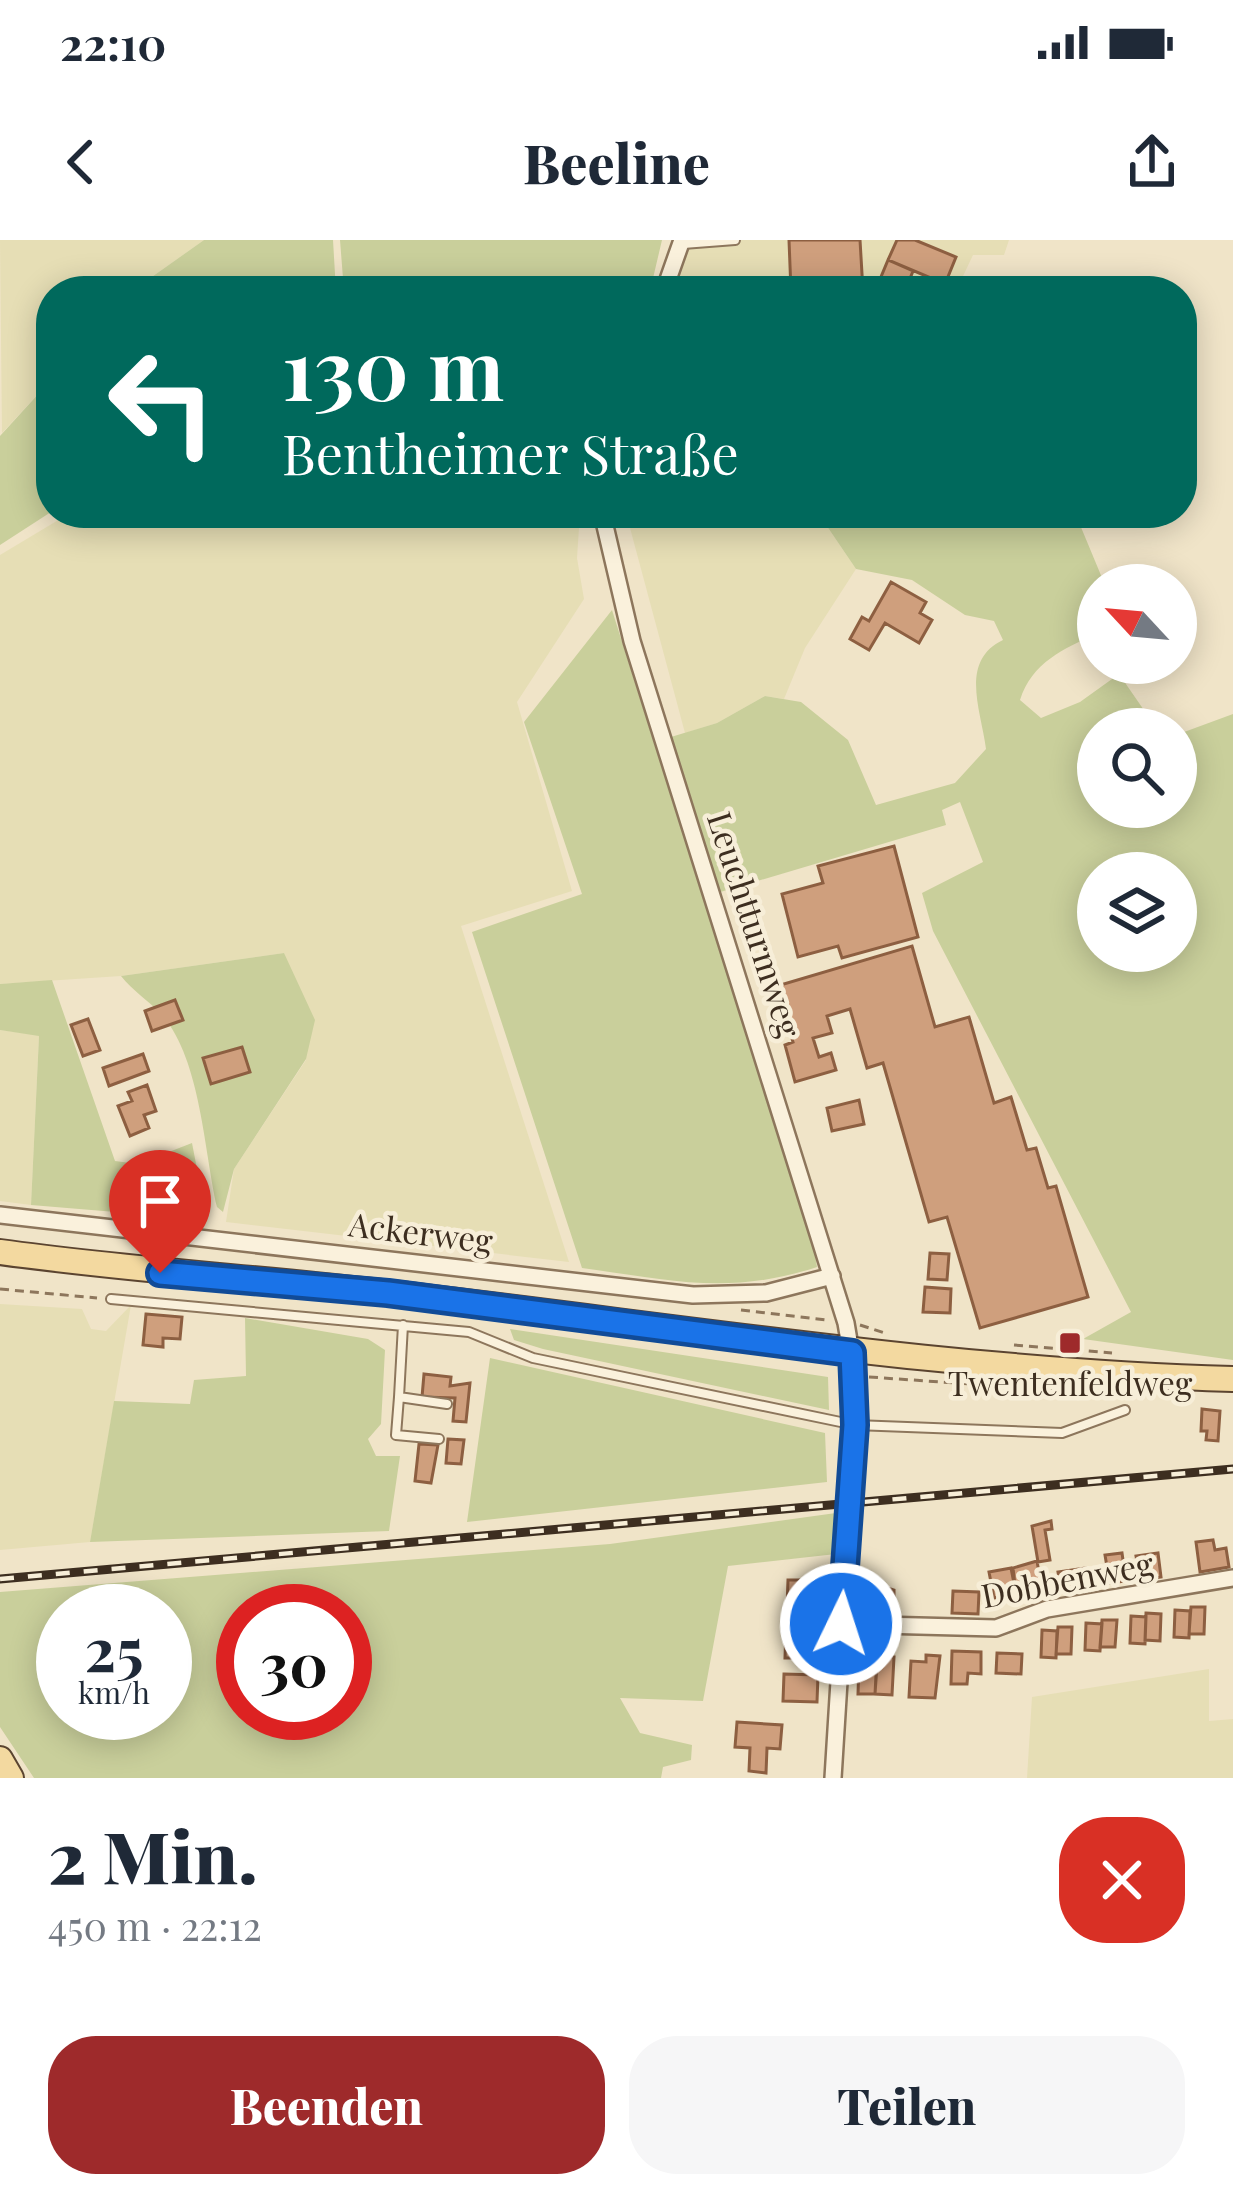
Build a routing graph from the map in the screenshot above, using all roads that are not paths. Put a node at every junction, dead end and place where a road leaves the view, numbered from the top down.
1 (735, 240) edge
2 (681, 242) edge
3 (669, 276) edge
4 (606, 528) edge
5 (0, 1215) edge
6 (0, 1252) edge
7 (0, 1264) edge
8 (91, 1264) junction
9 (832, 1276) junction
10 (111, 1299) road end
11 (403, 1324) junction
12 (852, 1353) junction
13 (1233, 1379) edge
14 (399, 1397) junction
15 (447, 1404) dead end
16 (1125, 1410) dead end
17 (855, 1425) junction
18 (439, 1438) dead end
19 (1233, 1578) edge
20 (841, 1624) junction
21 (0, 1760) edge
22 (11, 1778) edge
23 (833, 1778) edge

1 - 2 lane
2 - 3 street
4 - 9 street, Leuchtturmweg
5 - 9 street, Ackerweg
6 - 8 main road
7 - 8 main road
8 - 12 main road
9 - 12 street, Leuchtturmweg
10 - 11 lane
11 - 14 lane
11 - 17 lane
12 - 13 main road
12 - 17 street
14 - 15 lane
14 - 18 lane
16 - 17 lane
17 - 20 street
19 - 20 street, Dobbenweg
20 - 23 street
21 - 22 main road

